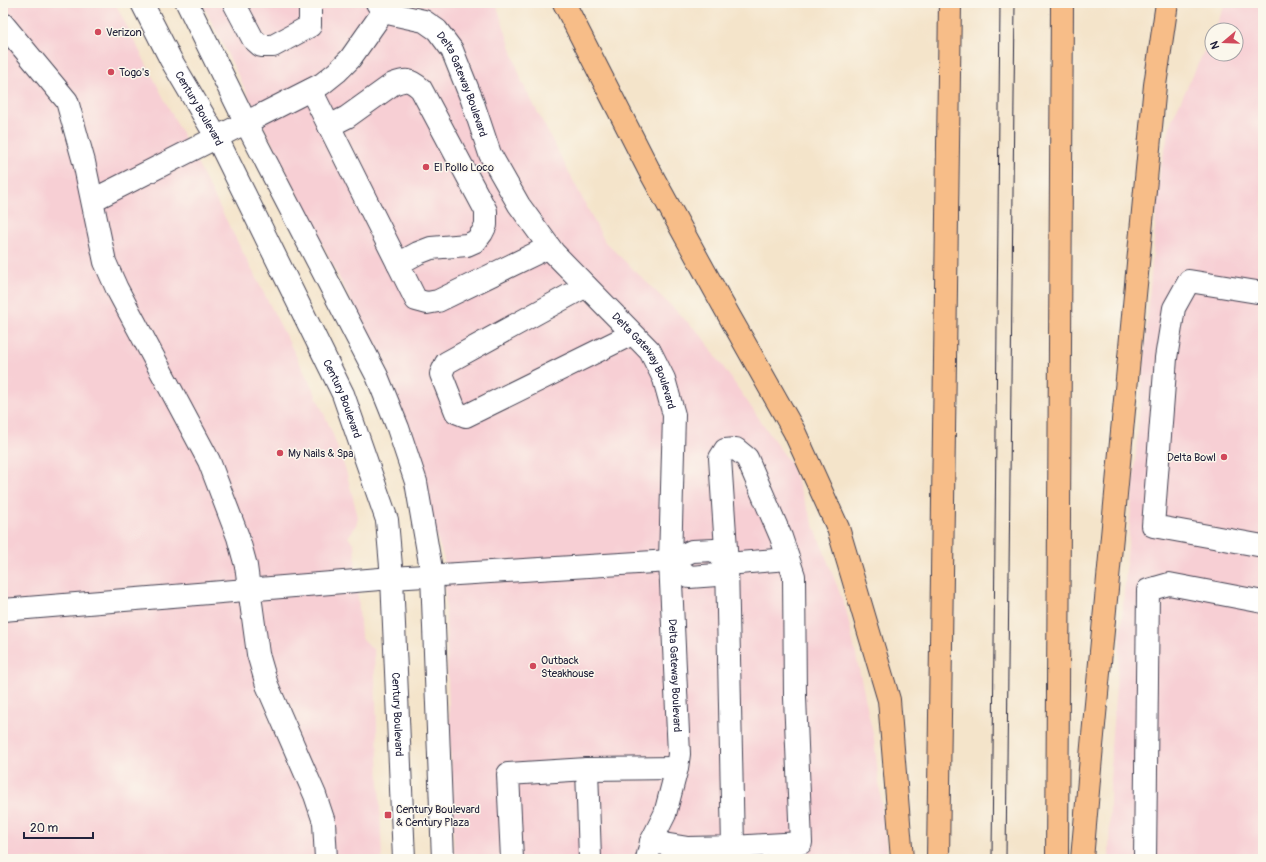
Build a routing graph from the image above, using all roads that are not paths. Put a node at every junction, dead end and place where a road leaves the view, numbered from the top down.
1 (142, 3) edge
2 (187, 3) edge
3 (234, 3) edge
4 (310, 3) edge
5 (564, 3) edge
6 (950, 3) edge
7 (1062, 3) edge
8 (1167, 3) edge
9 (380, 8) edge
10 (3, 24) edge
11 (311, 90) junction
12 (246, 123) junction
13 (329, 126) junction
14 (216, 138) junction
15 (93, 200) junction
16 (549, 247) junction
17 (398, 264) junction
18 (586, 286) junction
19 (1263, 293) edge
20 (632, 334) junction
21 (1263, 546) edge
22 (788, 559) junction
23 (670, 561) junction
24 (728, 564) junction
25 (432, 575) junction
26 (392, 578) junction
27 (250, 590) junction
28 (1263, 602) edge
29 (3, 610) edge
30 (677, 768) junction
31 (587, 769) junction
32 (665, 814) junction
33 (733, 847) junction
34 (649, 850) edge
35 (675, 852) edge
36 (326, 859) edge
37 (404, 859) edge
38 (443, 859) edge
39 (512, 859) edge
40 (590, 859) edge
41 (902, 859) edge
42 (938, 859) edge
43 (1057, 859) edge
44 (1082, 859) edge
45 (1145, 859) edge

1 - 14 street, Century Boulevard
2 - 12 street
3 - 4 street
5 - 41 highway
6 - 42 highway
7 - 43 highway
8 - 44 highway
9 - 11 street
9 - 16 street, Delta Gateway Boulevard
10 - 15 street
11 - 12 street
11 - 13 street
12 - 14 street
12 - 25 street
13 - 17 street
13 - 17 street
14 - 15 street
14 - 26 street, Century Boulevard
15 - 27 street
16 - 17 street
16 - 18 street, Delta Gateway Boulevard
18 - 20 street, Delta Gateway Boulevard
18 - 20 street
19 - 21 street
20 - 23 street, Delta Gateway Boulevard
22 - 24 street
22 - 24 street
22 - 33 street
23 - 24 street
23 - 25 street
23 - 30 street, Delta Gateway Boulevard
24 - 33 street
25 - 26 street
25 - 38 street
26 - 27 street
26 - 37 street, Century Boulevard
27 - 29 street
27 - 36 street
28 - 45 street
30 - 31 street
30 - 32 street, Delta Gateway Boulevard
31 - 39 street
31 - 40 street
32 - 34 street, Delta Gateway Boulevard
32 - 35 street
33 - 35 street
34 - 35 street

